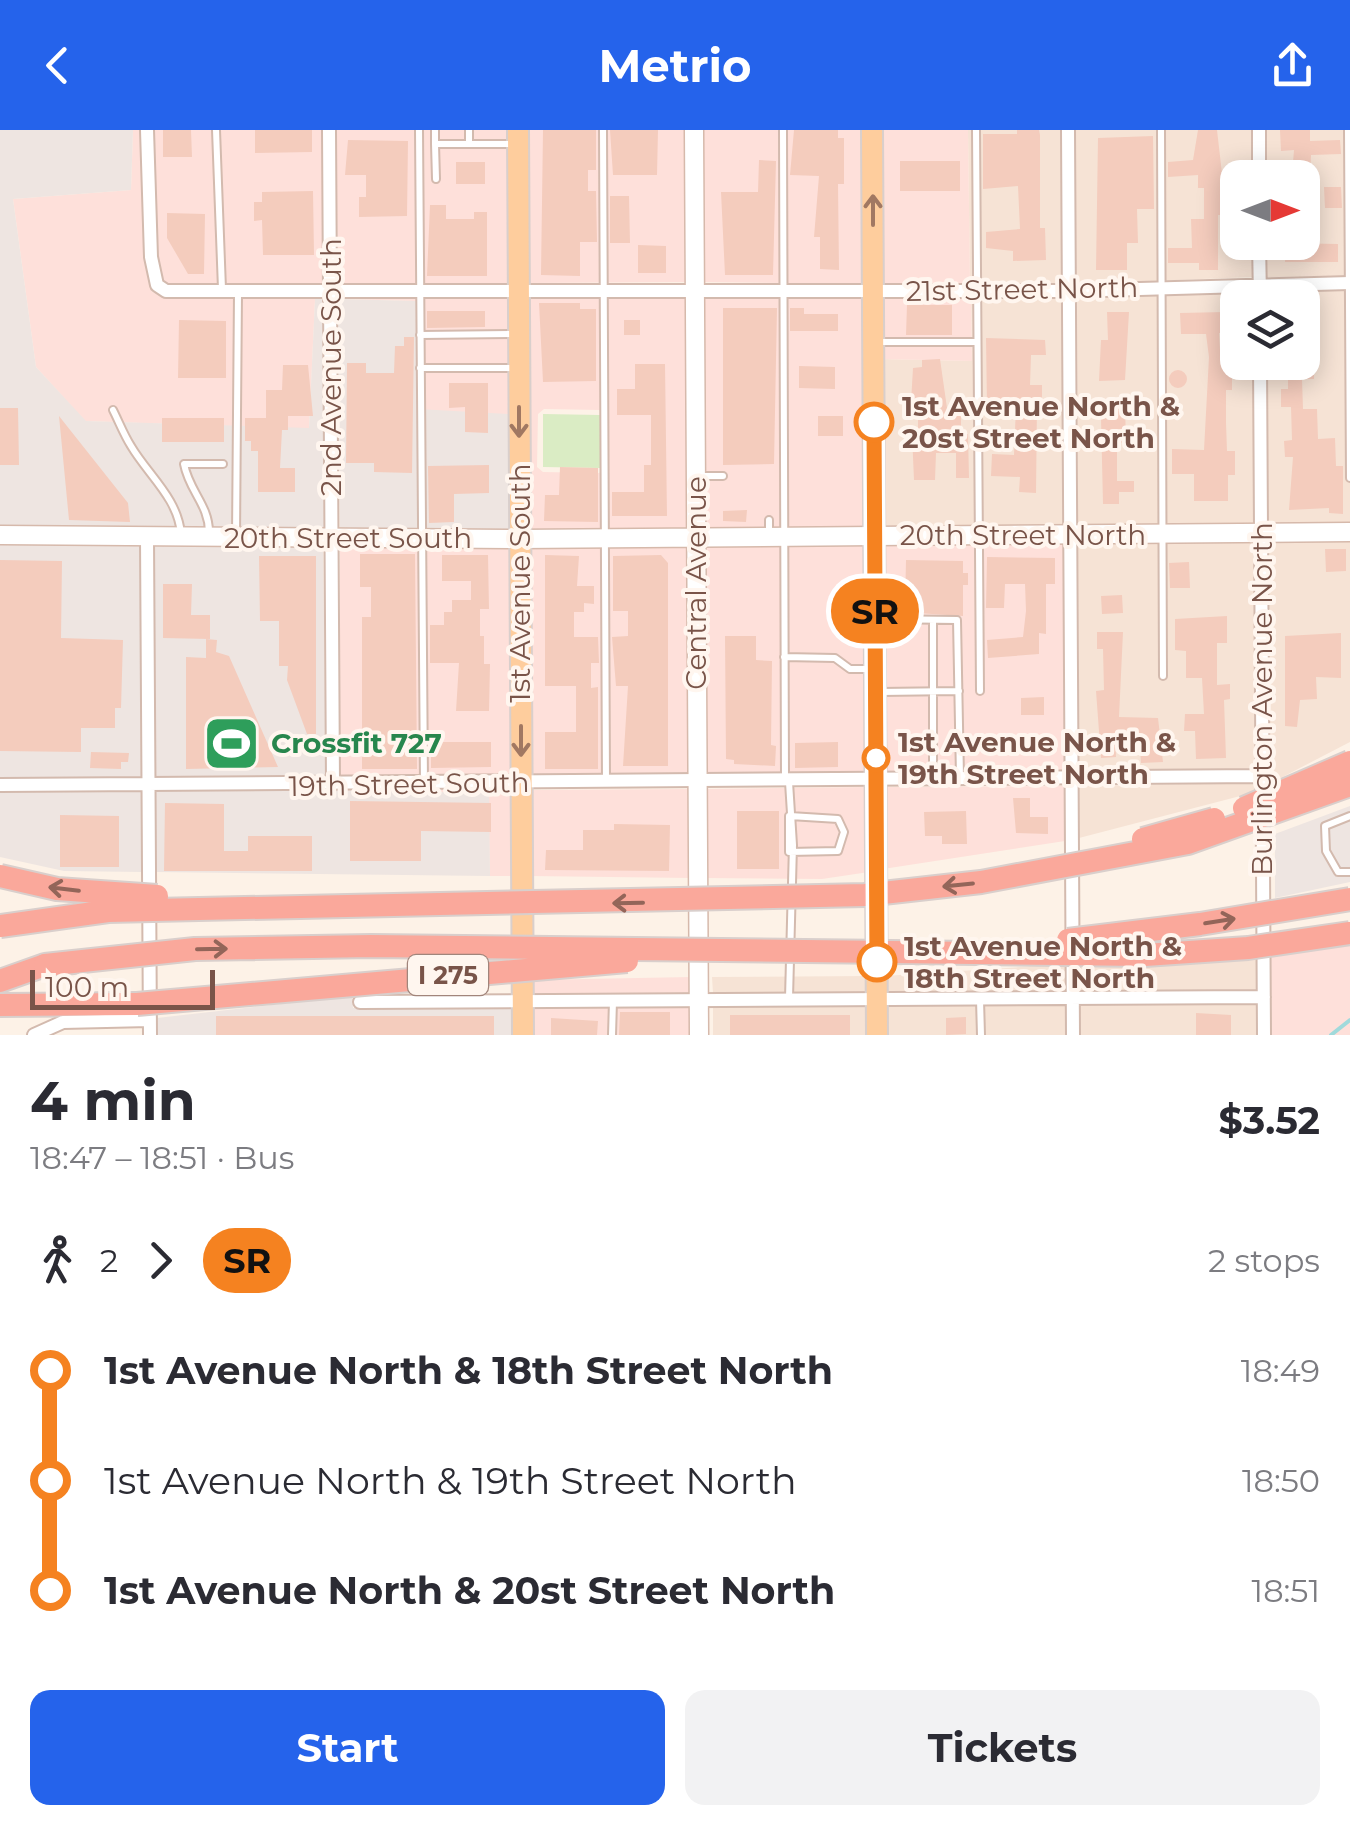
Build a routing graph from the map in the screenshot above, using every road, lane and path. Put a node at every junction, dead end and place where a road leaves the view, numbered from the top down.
1 (147, 130) edge
2 (216, 130) edge
3 (329, 130) edge
4 (419, 130) edge
5 (435, 130) edge
6 (469, 130) edge
7 (604, 130) edge
8 (694, 130) edge
9 (783, 130) edge
10 (872, 130) edge
11 (976, 130) edge
12 (1068, 130) edge
13 (1160, 130) edge
14 (1259, 130) edge
15 (1348, 130) edge
16 (518, 137) edge
17 (436, 144) junction
18 (470, 144) junction
19 (1259, 160) edge
20 (436, 179) dead end
21 (1349, 283) edge
22 (1320, 285) edge
23 (1161, 287) junction
24 (605, 288) junction
25 (695, 288) junction
26 (518, 289) junction
27 (1220, 289) edge
28 (420, 290) junction
29 (783, 290) junction
30 (873, 290) junction
31 (976, 290) junction
32 (1070, 290) junction
33 (238, 292) junction
34 (331, 292) junction
35 (222, 293) junction
36 (519, 334) junction
37 (420, 335) junction
38 (873, 342) junction
39 (977, 342) junction
40 (420, 368) junction
41 (519, 368) junction
42 (1260, 380) edge
43 (113, 410) dead end
44 (223, 464) dead end
45 (696, 476) junction
46 (723, 476) dead end
47 (1350, 478) edge
48 (774, 531) junction
49 (1350, 532) edge
50 (1261, 533) junction
51 (874, 534) junction
52 (0, 535) edge
53 (1162, 535) junction
54 (696, 536) junction
55 (979, 536) junction
56 (606, 537) junction
57 (1071, 537) junction
58 (147, 538) junction
59 (182, 538) junction
60 (209, 538) junction
61 (236, 538) junction
62 (332, 538) junction
63 (421, 538) junction
64 (520, 538) junction
65 (875, 620) junction
66 (932, 620) junction
67 (784, 657) junction
68 (875, 669) junction
69 (1163, 676) dead end
70 (932, 691) junction
71 (959, 691) junction
72 (980, 691) dead end
73 (875, 692) junction
74 (1350, 762) edge
75 (1262, 776) junction
76 (933, 780) junction
77 (960, 780) junction
78 (1072, 780) junction
79 (876, 781) junction
80 (787, 782) junction
81 (521, 783) junction
82 (606, 783) junction
83 (698, 783) junction
84 (148, 784) junction
85 (333, 784) junction
86 (424, 784) junction
87 (0, 785) edge
88 (1350, 786) edge
89 (789, 816) junction
90 (1350, 816) edge
91 (789, 852) junction
92 (1050, 869) junction
93 (1350, 872) edge
94 (0, 876) edge
95 (1350, 899) edge
96 (441, 903) junction
97 (0, 926) edge
98 (1350, 933) edge
99 (950, 949) junction
100 (760, 950) junction
101 (0, 981) edge
102 (1264, 997) junction
103 (980, 998) junction
104 (1073, 998) junction
105 (877, 999) junction
106 (613, 1000) junction
107 (698, 1000) junction
108 (789, 1000) junction
109 (522, 1001) junction
110 (360, 1002) dead end
111 (0, 1005) edge
112 (150, 1020) junction
113 (34, 1035) edge
114 (150, 1035) edge
115 (522, 1035) edge
116 (612, 1035) edge
117 (699, 1035) edge
118 (877, 1035) edge
119 (981, 1035) edge
120 (1074, 1035) edge
121 (1264, 1035) edge

1 - 35 street, 21st Street North
2 - 35 lane
3 - 34 street, 2nd Avenue South
4 - 28 lane
5 - 17 lane
6 - 18 lane
7 - 24 lane
8 - 25 street, Central Avenue
9 - 29 lane
30 -> 10 main road
11 - 31 lane
12 - 32 street
13 - 23 lane
14 - 19 street
15 - 21 lane
16 - 18 lane
16 - 26 main road, 1st Avenue South
17 - 18 lane
17 - 20 lane
21 - 22 street, 21st Street North
21 - 47 lane
23 - 27 street, 21st Street North
23 - 32 street, 21st Street North
23 - 53 lane
24 - 25 street, 21st Street North
24 - 26 street, 21st Street North
24 - 56 lane
25 - 29 street, 21st Street North
25 - 45 street, Central Avenue
26 - 28 street, 21st Street North
26 - 36 main road, 1st Avenue South
28 - 34 street, 21st Street North
28 - 37 lane
29 - 30 street, 21st Street North
29 - 48 lane
30 - 31 street, 21st Street North
30 - 38 main road
31 - 32 street, 21st Street North
31 - 39 lane
32 - 57 street
33 - 34 street, 21st Street North
33 - 35 street, 21st Street North
33 - 61 lane
34 - 62 street, 2nd Avenue South
36 - 37 lane
36 - 41 main road, 1st Avenue South
37 - 40 lane
38 - 39 lane
38 - 51 main road
39 - 55 lane
40 - 41 lane
40 - 63 lane
41 -> 64 main road, 1st Avenue South
42 - 50 street, Burlington Avenue North
43 - 59 lane
44 - 60 lane
45 - 46 lane
45 - 54 street, Central Avenue
48 - 51 street, 20th Street North
48 - 54 street, 20th Street North
48 - 67 lane
49 - 50 street, 20th Street North
50 - 53 street, 20th Street North
50 - 75 street, Burlington Avenue North
51 - 55 street, 20th Street North
51 - 65 main road
52 - 58 street, 20th Street South
53 - 57 street, 20th Street North
53 - 69 lane
54 - 56 street, 20th Street South
54 - 83 street, Central Avenue
55 - 57 street, 20th Street North
55 - 72 lane
56 - 64 street, 20th Street South
56 - 82 lane
57 - 78 street
58 - 59 street, 20th Street South
58 - 84 street
59 - 60 street, 20th Street South
60 - 61 street, 20th Street South
61 - 62 street, 20th Street South
62 - 63 street, 20th Street South
62 - 85 street, 2nd Avenue South
63 - 64 street, 20th Street South
63 - 86 lane
64 -> 81 main road, 1st Avenue South
65 - 66 lane
65 - 68 main road
66 - 70 lane
66 - 71 lane
67 - 68 lane
67 - 80 lane
68 - 73 main road
70 - 71 lane
70 - 73 lane
70 - 76 lane
71 - 77 lane
73 - 79 main road
74 - 92 highway, bridge
75 - 78 street, 19th Street South
75 - 102 street, Burlington Avenue North
76 - 77 street, 19th Street South
76 - 79 street, 19th Street South
77 - 78 street, 19th Street South
78 - 104 street
79 - 80 street, 19th Street South
79 - 105 main road
80 - 83 street, 19th Street South
80 - 89 lane
81 - 82 street, 19th Street South
81 - 86 street, 19th Street South
81 - 109 main road, 1st Avenue South
82 - 83 street, 19th Street South
83 - 107 street, Central Avenue
84 - 85 street, 19th Street South
84 - 87 street, 19th Street South
84 - 112 street
85 - 86 street, 19th Street South
88 - 92 highway, bridge
89 - 91 lane
89 - 91 lane
90 - 93 lane
91 - 108 lane
92 -> 96 highway, bridge
96 -> 94 highway, bridge
99 -> 95 highway, I 275, bridge
96 - 97 highway, bridge
98 - 99 highway, bridge
99 - 100 highway, I 275, bridge
101 -> 100 highway, bridge
100 - 111 highway, I 275, bridge
102 - 104 street
102 - 121 street, Burlington Avenue North
103 - 104 street
103 - 105 street
103 - 119 lane
104 - 120 street
105 - 108 street
105 - 118 main road
106 - 107 street
106 - 109 street
106 - 116 lane
107 - 108 street
107 - 117 street, Central Avenue
109 - 110 street
109 - 115 main road, 1st Avenue South
112 - 113 street
112 - 114 street

